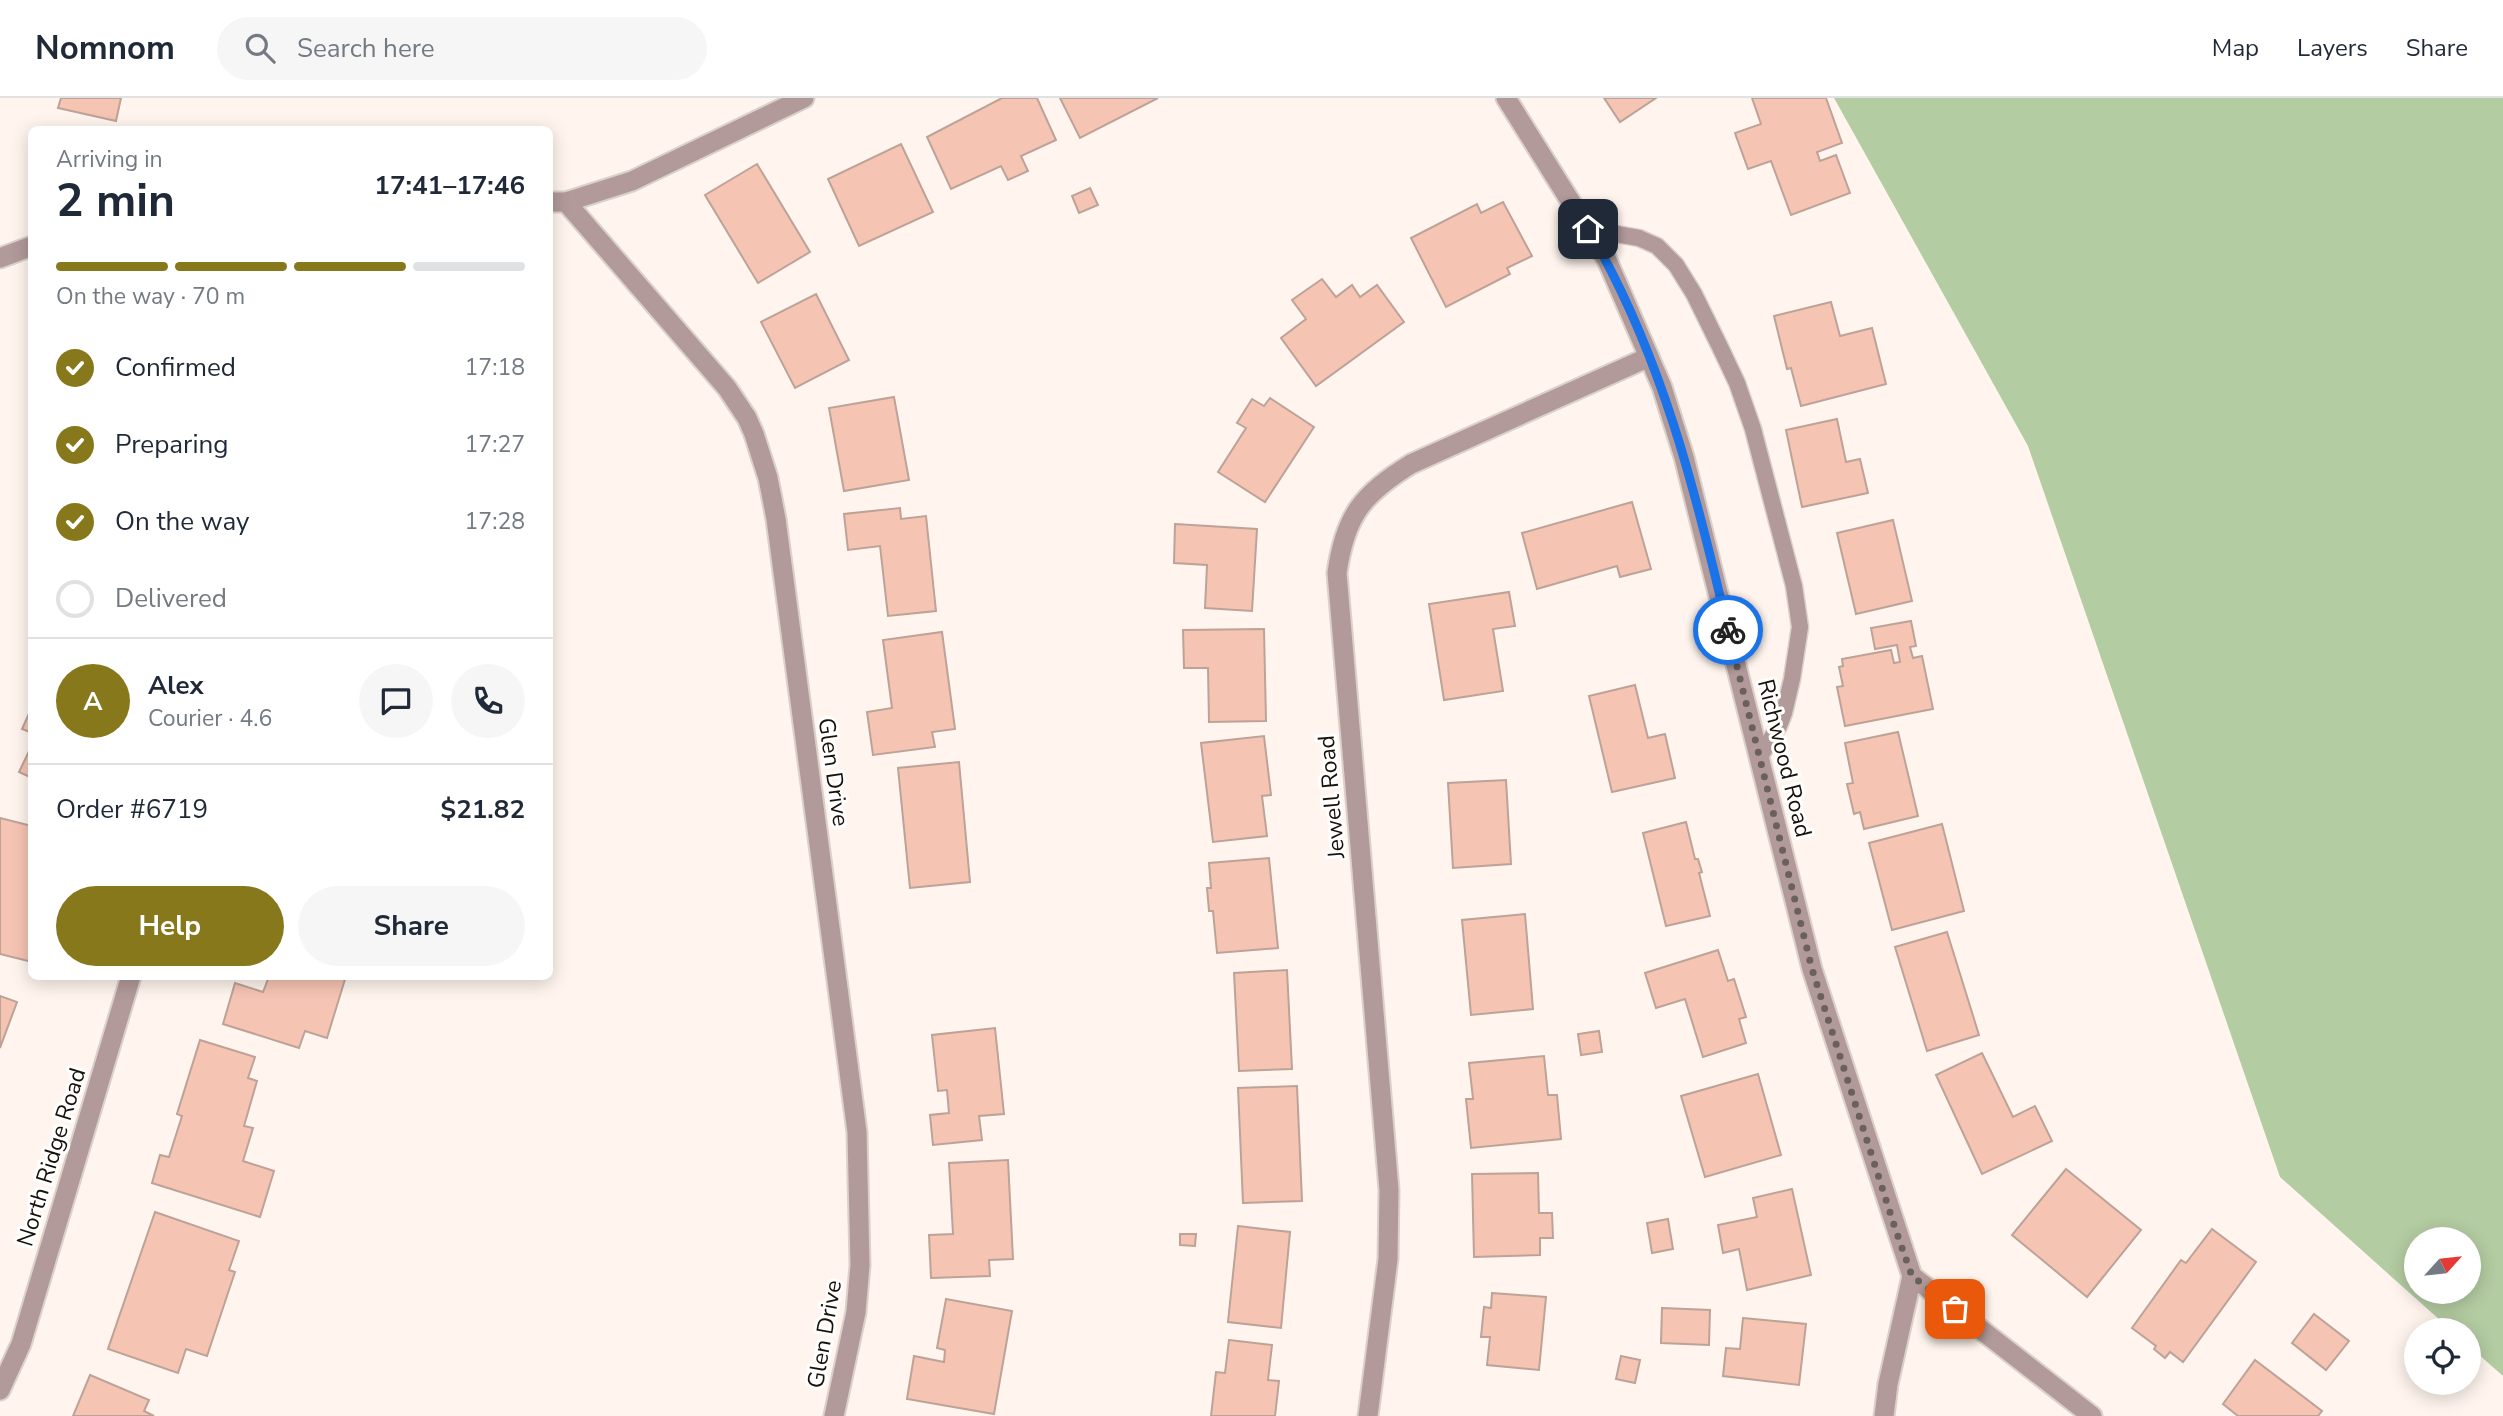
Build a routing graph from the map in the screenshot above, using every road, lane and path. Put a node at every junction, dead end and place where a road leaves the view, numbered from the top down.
1 (804, 98) edge
2 (1506, 98) edge
3 (558, 202) edge
4 (1588, 229) junction
5 (28, 248) edge
6 (0, 258) edge
7 (1649, 357) junction
8 (1759, 758) junction
9 (130, 980) edge
10 (1912, 1276) junction
11 (0, 1390) edge
12 (834, 1416) edge
13 (1368, 1416) edge
14 (1884, 1416) edge
15 (2092, 1416) edge

1 - 3 street
2 - 4 street, Richwood Road
3 - 12 street, Glen Drive
4 - 7 street, Richwood Road
4 - 8 lane
5 - 6 street
7 - 8 street, Richwood Road
7 - 13 street, Jewell Road
8 - 10 street, Richwood Road
9 - 11 street, North Ridge Road
10 - 14 street
10 - 15 street

